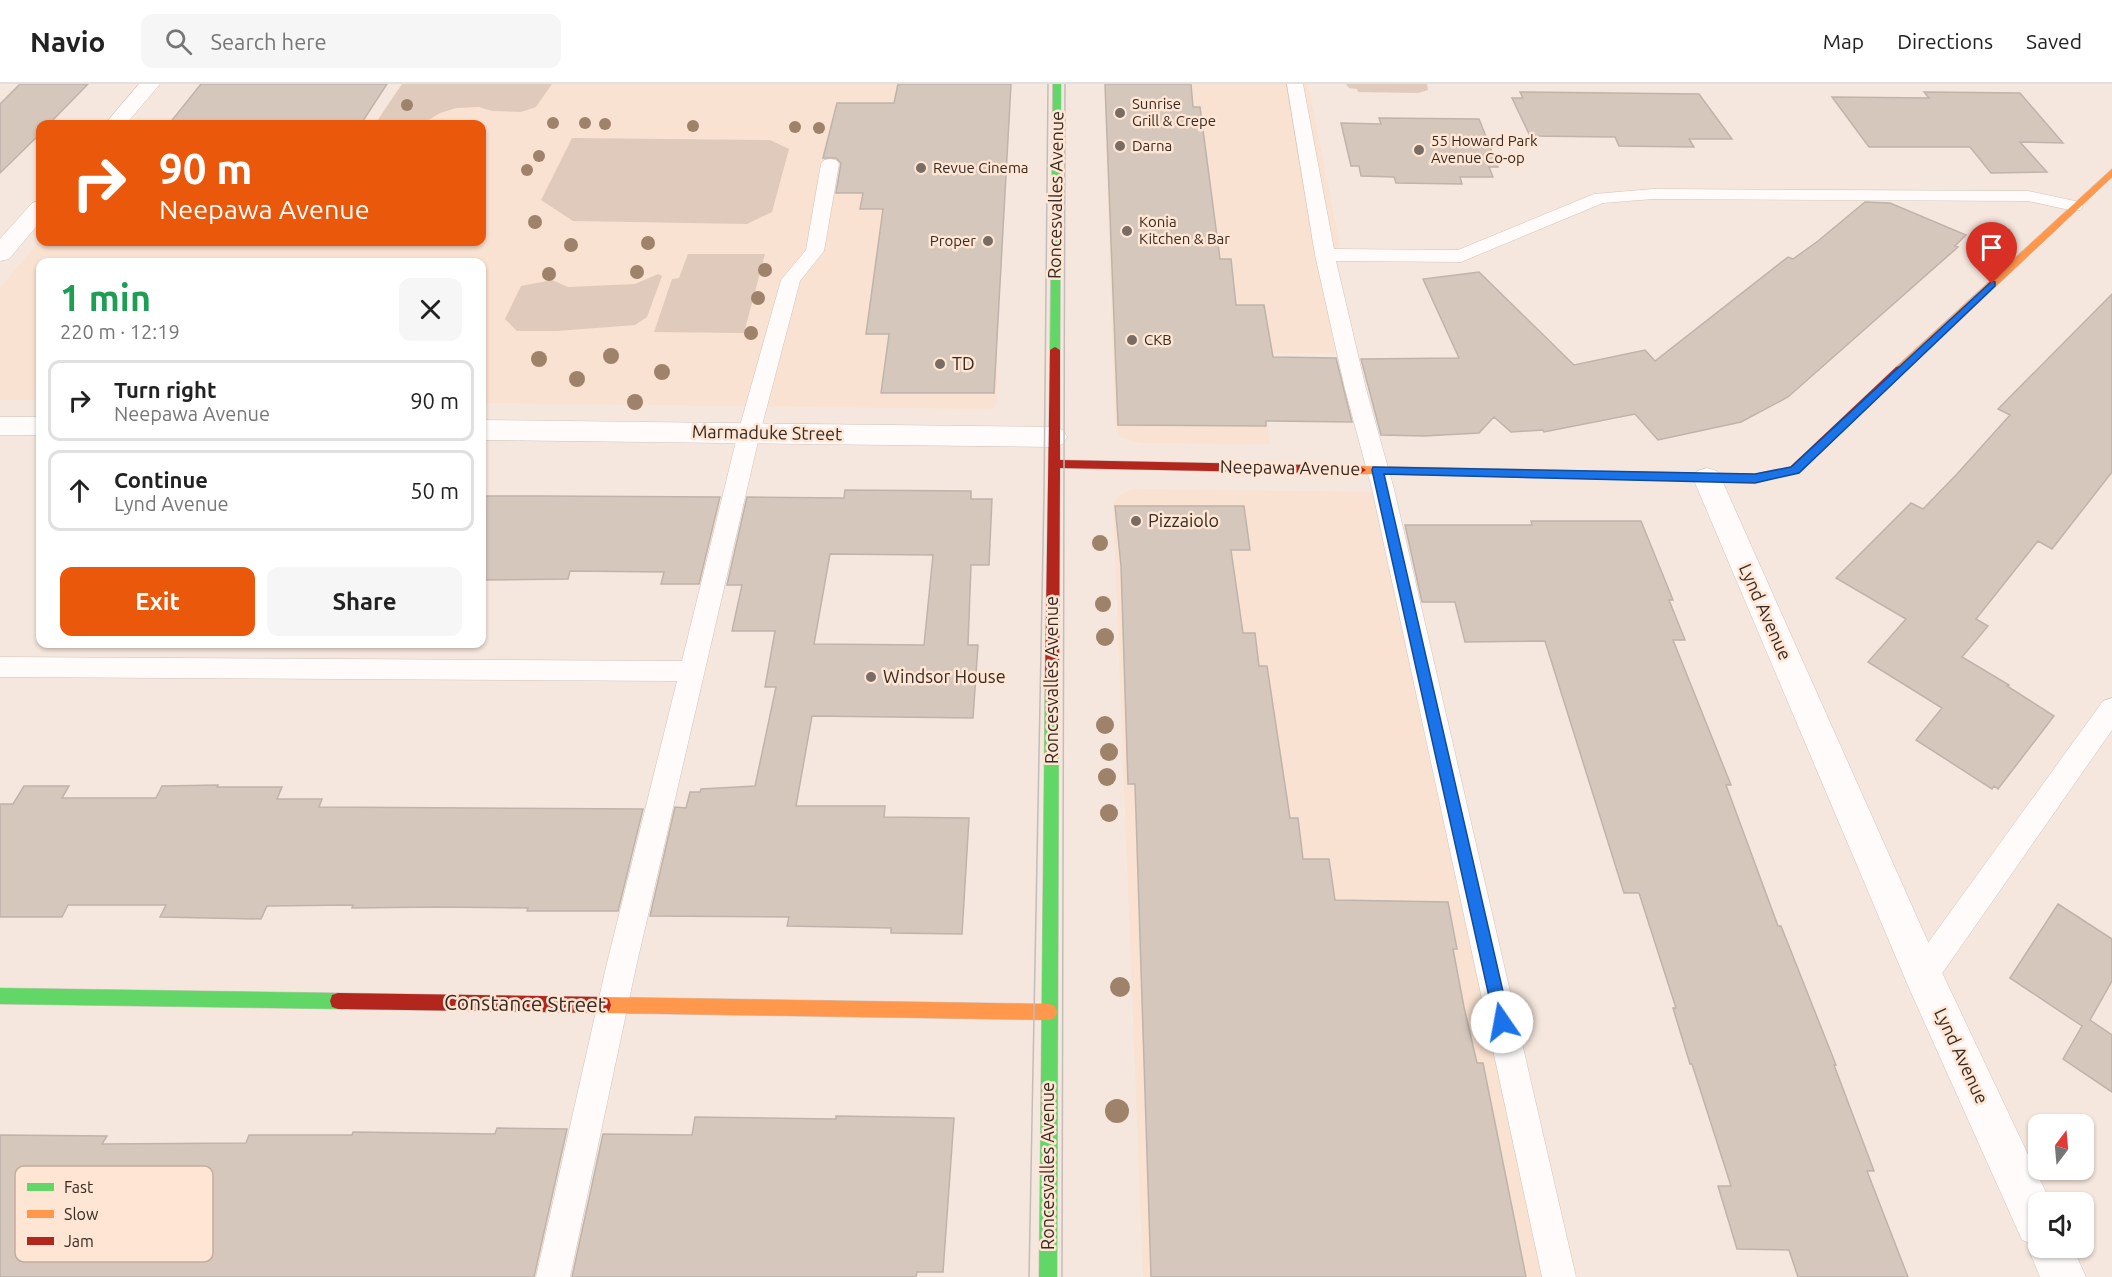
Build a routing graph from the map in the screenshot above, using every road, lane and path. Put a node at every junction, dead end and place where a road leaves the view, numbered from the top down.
1 (150, 84) edge
2 (1057, 84) edge
3 (1295, 84) edge
4 (118, 120) edge
5 (830, 164) dead end
6 (2112, 172) edge
7 (2074, 206) junction
8 (36, 213) edge
9 (0, 254) edge
10 (1324, 255) junction
11 (0, 426) edge
12 (36, 426) edge
13 (486, 430) edge
14 (750, 433) junction
15 (1053, 451) junction
16 (1377, 470) junction
17 (1707, 478) junction
18 (0, 667) edge
19 (691, 670) junction
20 (2112, 709) edge
21 (1923, 975) junction
22 (0, 996) edge
23 (612, 1005) junction
24 (1049, 1012) junction
25 (2028, 1202) edge
26 (2054, 1258) edge
27 (553, 1277) edge
28 (1048, 1277) edge
29 (1558, 1277) edge
30 (2063, 1277) edge

1 - 4 street
2 - 15 street, Roncesvalles Avenue
3 - 10 lane
5 - 14 lane
6 - 7 street
7 - 10 lane
7 - 17 street
8 - 9 street
10 - 16 lane
11 - 12 street
13 - 14 street, Marmaduke Street
14 - 15 street, Marmaduke Street
14 - 19 lane
15 - 16 street, Neepawa Avenue
15 - 24 street, Roncesvalles Avenue
16 - 17 street, Neepawa Avenue
16 - 29 lane
17 - 21 street, Lynd Avenue
18 - 19 lane
19 - 23 lane
20 - 21 lane
21 - 25 street, Lynd Avenue
22 - 23 street, Constance Street
23 - 24 street, Constance Street
23 - 27 lane
24 - 28 street, Roncesvalles Avenue
26 - 30 street

